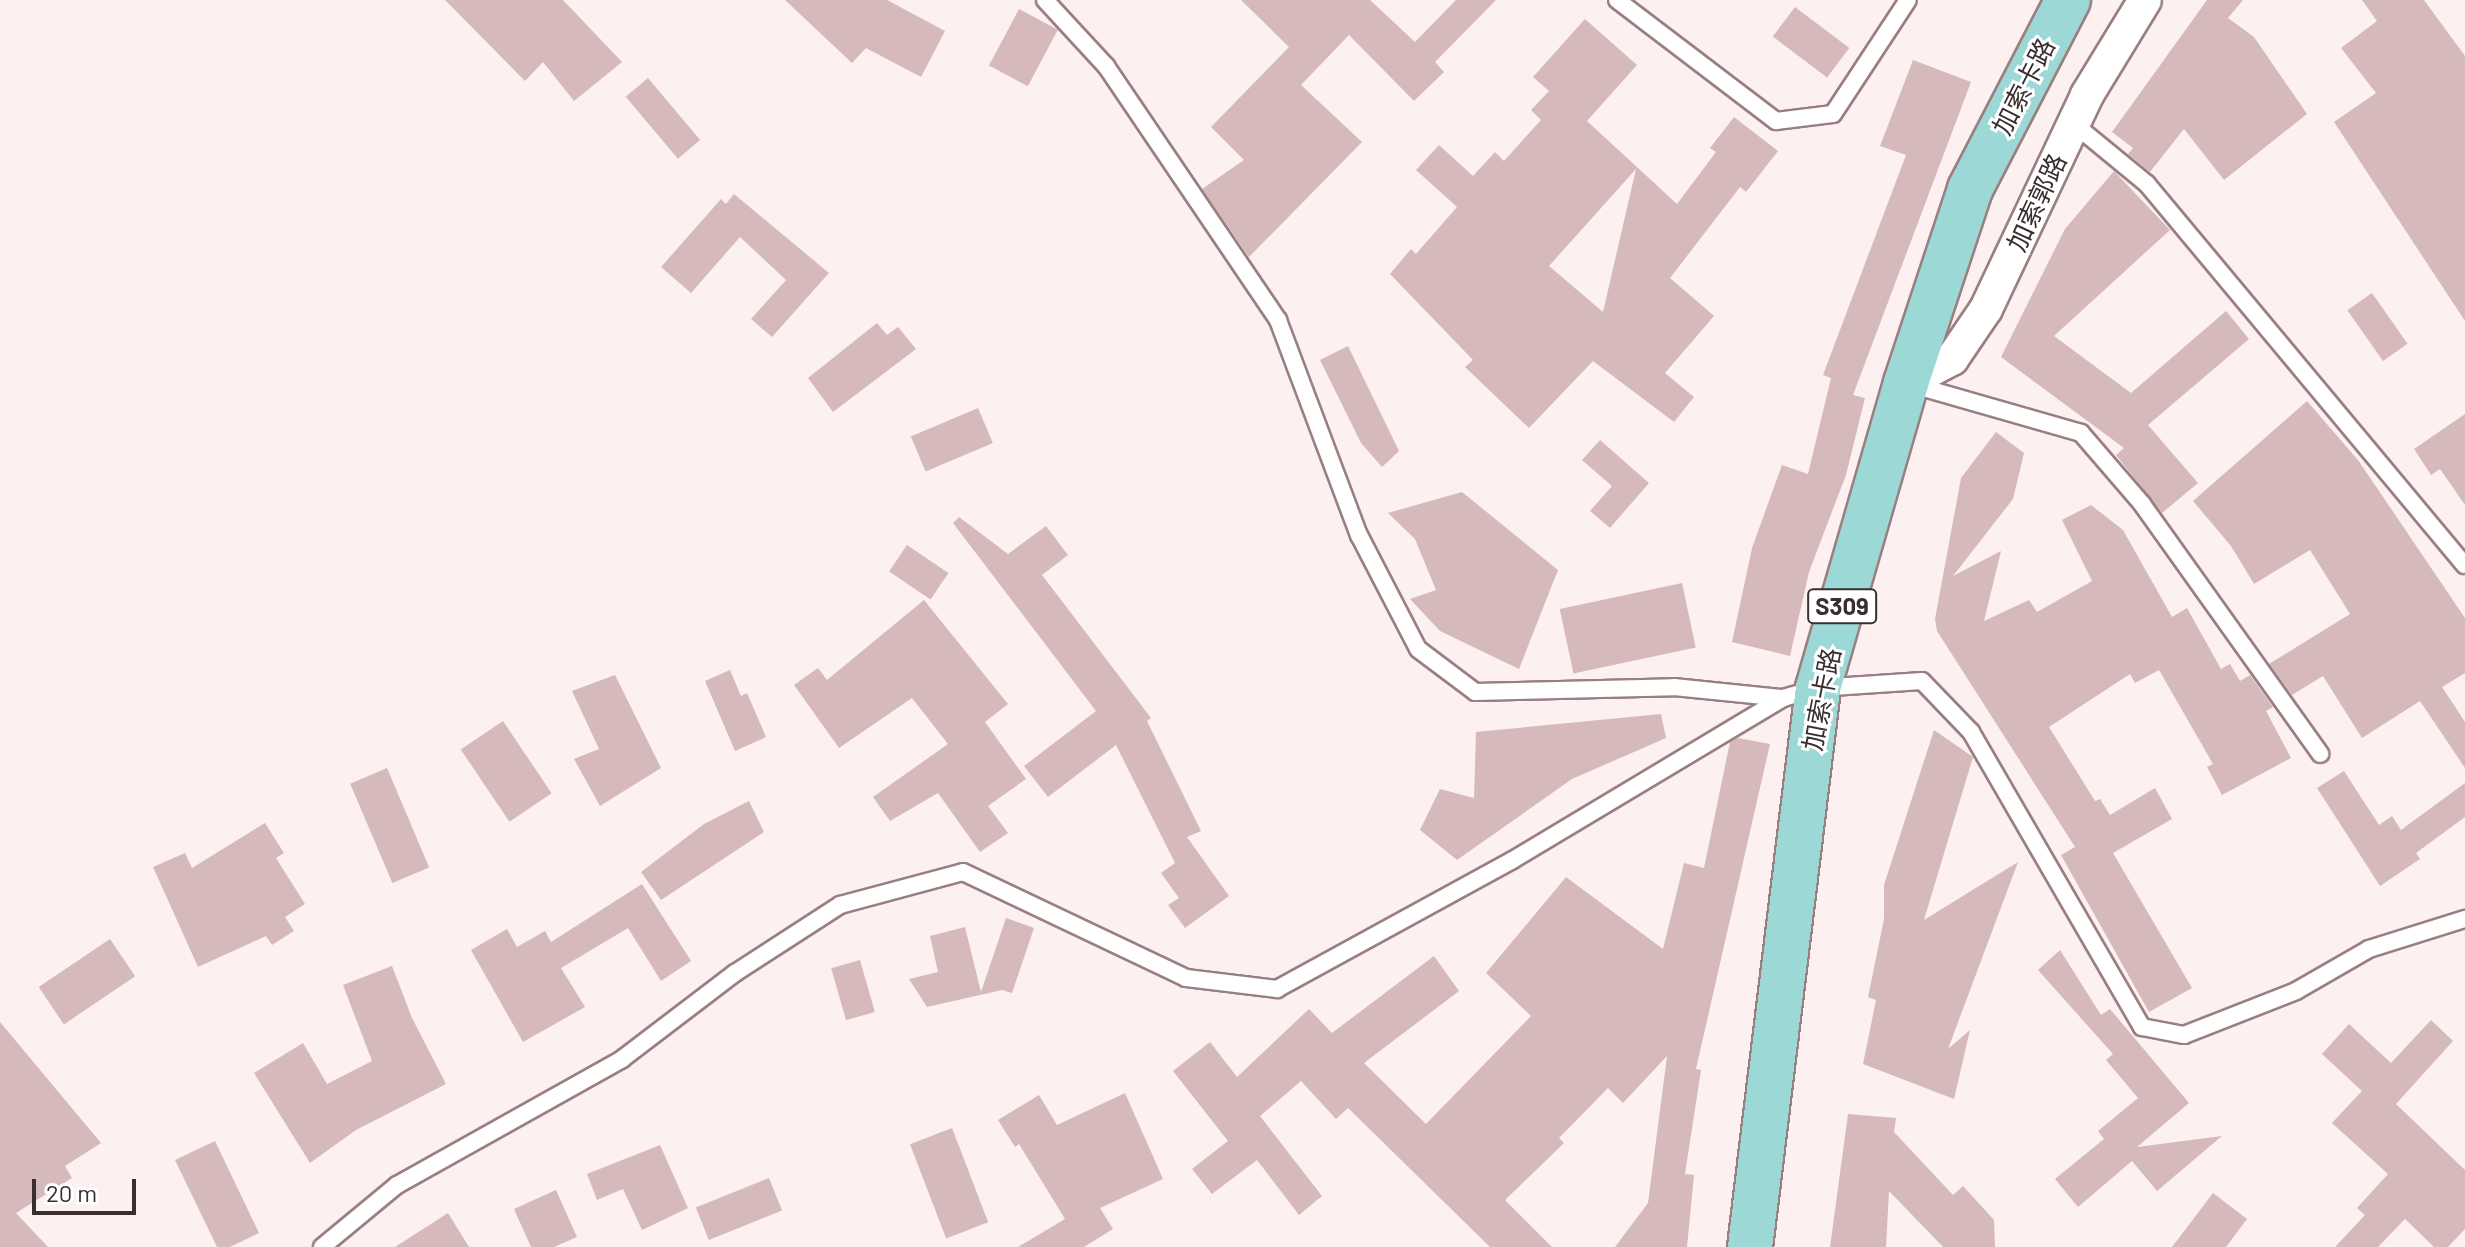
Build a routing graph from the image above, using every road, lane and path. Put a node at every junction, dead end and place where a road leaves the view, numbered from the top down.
1 (1045, 0) edge
2 (1617, 0) edge
3 (1908, 0) edge
4 (2068, 0) edge
5 (2145, 0) edge
6 (2074, 124) junction
7 (1906, 383) junction
8 (2465, 565) edge
9 (1801, 693) junction
10 (2320, 754) dead end
11 (2465, 919) edge
12 (322, 1247) edge
13 (1750, 1247) edge

1 - 9 lane
2 - 3 lane
4 - 7 main road, 加索卡路 / S309
5 - 6 street, 加索郭路
6 - 7 street, 加索郭路
6 - 8 lane
7 - 9 main road, 加索卡路 / S309
7 - 10 lane
9 - 11 lane
9 - 12 lane
9 - 13 main road, 加索卡路 / S309

